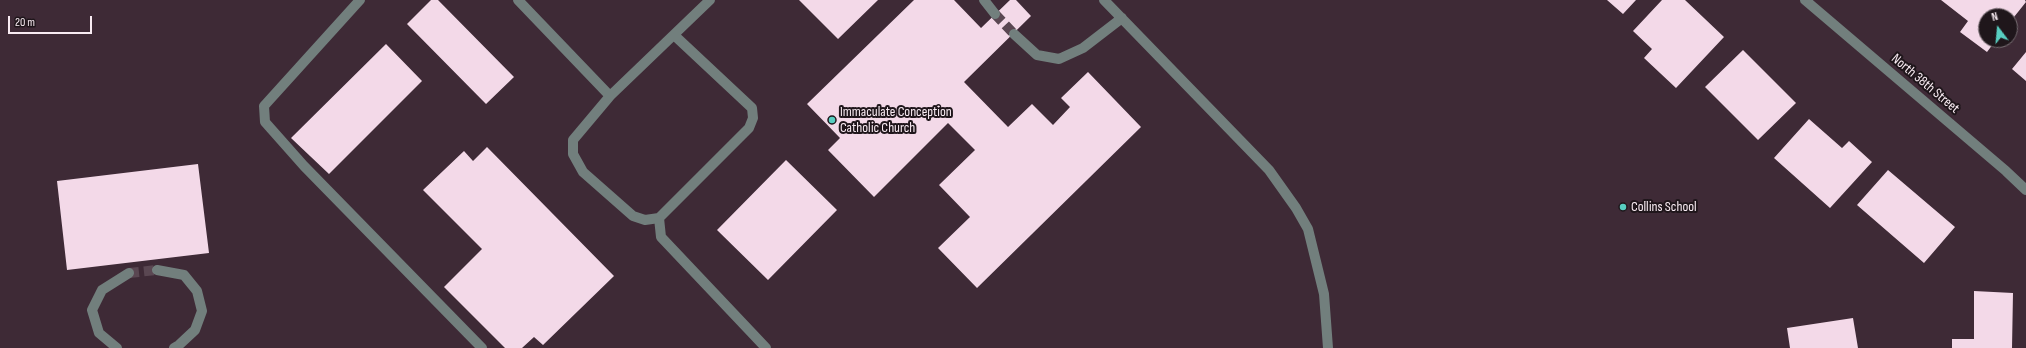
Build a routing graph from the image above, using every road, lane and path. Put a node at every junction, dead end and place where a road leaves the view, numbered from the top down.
1 (360, 0) edge
2 (518, 0) edge
3 (710, 0) edge
4 (984, 0) edge
5 (1104, 0) edge
6 (1805, 0) edge
7 (995, 14) tunnel mouth
8 (1122, 18) junction
9 (1014, 34) tunnel mouth
10 (674, 35) junction
11 (610, 96) junction
12 (2026, 190) edge
13 (659, 218) junction
14 (157, 270) tunnel mouth
15 (129, 273) tunnel mouth
16 (117, 348) edge
17 (174, 348) edge
18 (482, 348) edge
19 (766, 348) edge
20 (1328, 348) edge

1 - 18 street
2 - 11 street
3 - 10 street
4 - 7 street
5 - 8 street
6 - 12 street, North 38th Street
8 - 9 street
8 - 20 street
10 - 11 street
10 - 13 street
11 - 13 street
13 - 19 street
14 - 17 street
15 - 16 street

